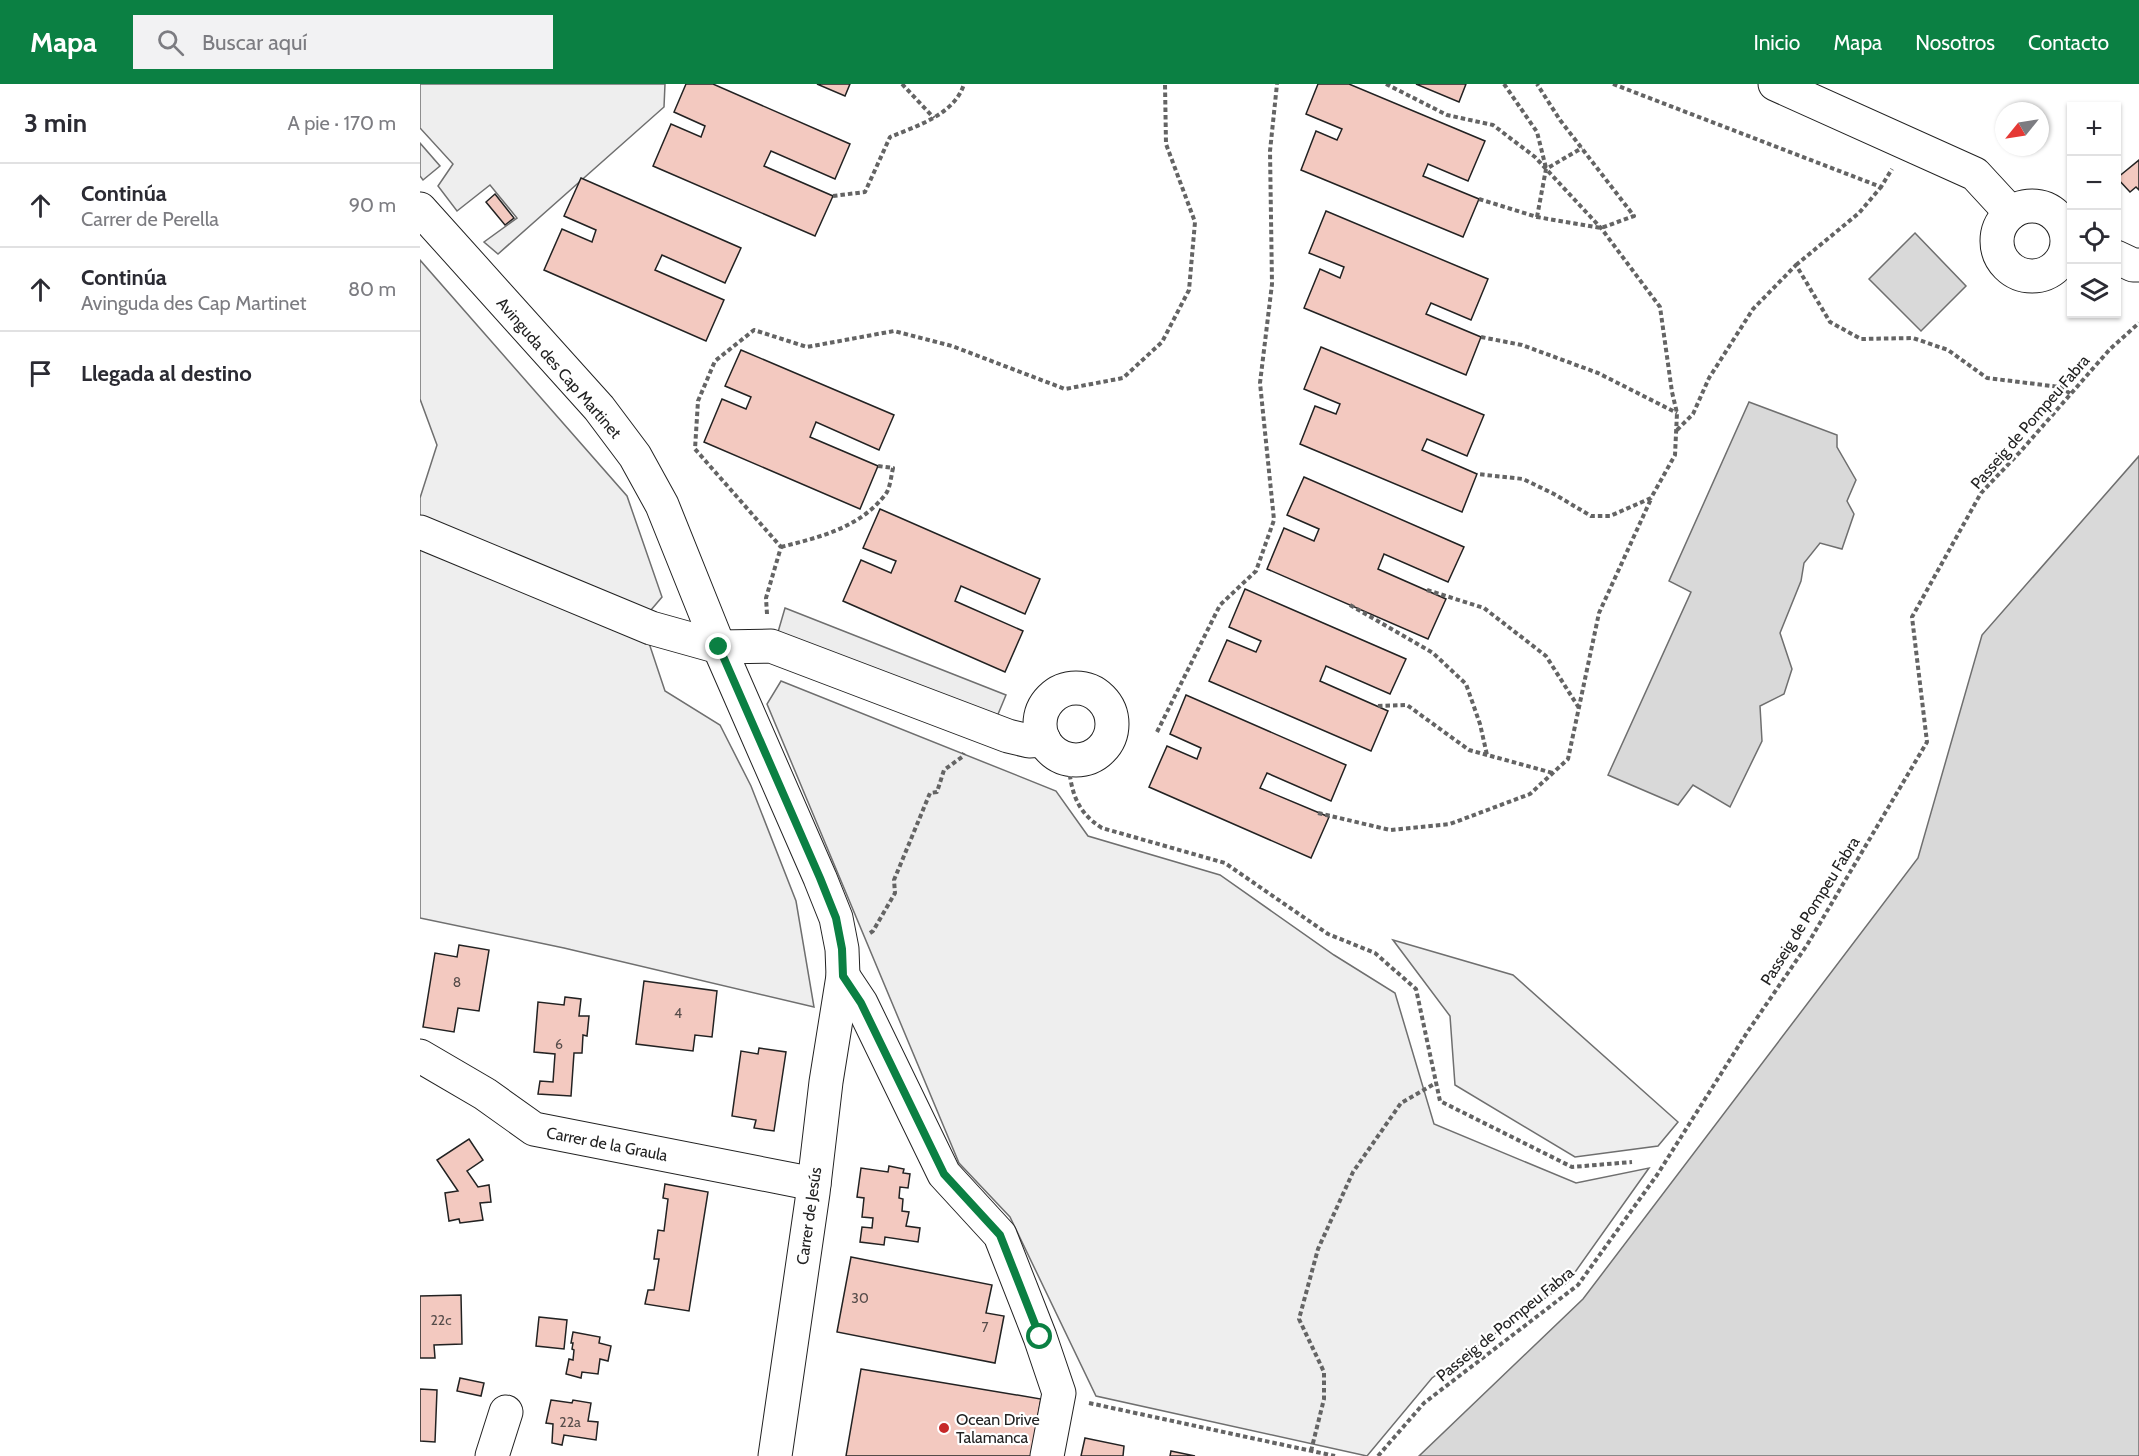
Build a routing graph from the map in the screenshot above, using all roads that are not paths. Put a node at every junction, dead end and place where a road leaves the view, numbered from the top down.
1 (1775, 84) edge
2 (420, 208) edge
3 (2011, 213) junction
4 (2067, 236) edge
5 (2067, 252) edge
6 (2121, 259) edge
7 (2139, 265) edge
8 (420, 532) edge
9 (719, 647) junction
10 (1056, 749) road end
11 (843, 964) junction
12 (420, 1056) edge
13 (814, 1184) junction
14 (506, 1412) dead end
15 (492, 1456) edge
16 (775, 1456) edge
17 (1047, 1456) edge

1 - 3 street
2 - 9 street, Avinguda des Cap Martinet
3 - 4 street
3 - 5 street
6 - 7 street
8 - 9 street
9 - 10 street
9 - 11 street, Avinguda des Cap Martinet
11 - 13 street, Carrer de Jesús
11 - 17 street
12 - 13 street, Carrer de la Graula
13 - 16 street, Carrer de Jesús
14 - 15 street

